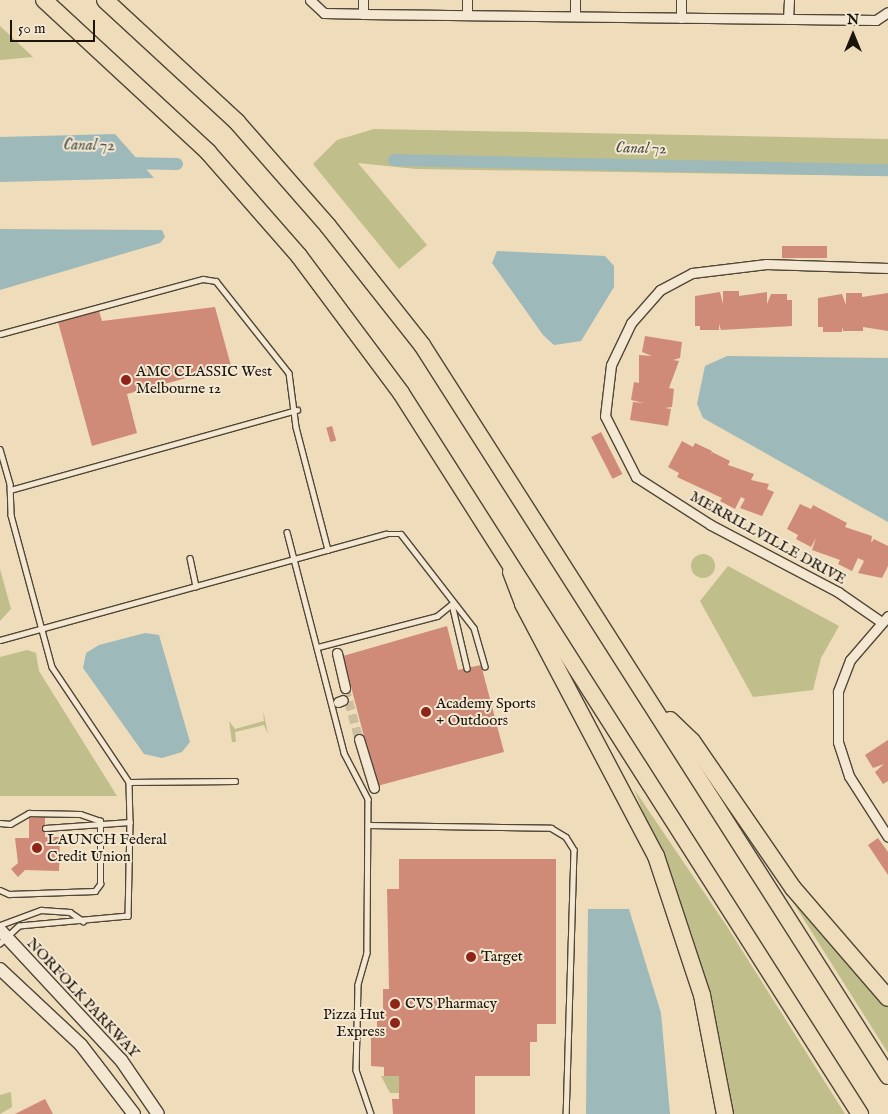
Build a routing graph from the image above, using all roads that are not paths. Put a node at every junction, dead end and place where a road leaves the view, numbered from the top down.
1 (44, 0) edge
2 (105, 0) edge
3 (310, 0) edge
4 (363, 0) edge
5 (467, 0) edge
6 (575, 0) edge
7 (682, 0) edge
8 (789, 0) edge
9 (888, 12) edge
10 (363, 14) junction
11 (467, 15) junction
12 (575, 16) junction
13 (681, 18) junction
14 (788, 19) junction
15 (888, 268) edge
16 (0, 334) edge
17 (297, 410) junction
18 (0, 449) edge
19 (10, 490) junction
20 (287, 532) dead end
21 (504, 548) junction
22 (328, 550) junction
23 (190, 558) dead end
24 (294, 559) junction
25 (196, 586) junction
26 (452, 604) junction
27 (884, 618) edge
28 (41, 628) junction
29 (0, 640) edge
30 (318, 647) junction
31 (337, 653) dead end
32 (485, 666) dead end
33 (467, 668) dead end
34 (345, 688) tunnel mouth
35 (647, 697) junction
36 (359, 739) tunnel mouth
37 (129, 782) junction
38 (235, 782) dead end
39 (374, 789) dead end
40 (100, 821) junction
41 (130, 822) junction
42 (0, 823) edge
43 (369, 825) junction
44 (46, 828) dead end
45 (888, 837) edge
46 (0, 890) edge
47 (84, 922) junction
48 (0, 925) edge
49 (2, 937) edge
50 (0, 969) edge
51 (888, 998) edge
52 (888, 1076) edge
53 (134, 1114) edge
54 (158, 1114) edge
55 (371, 1114) edge
56 (566, 1114) edge
57 (725, 1114) edge
58 (860, 1114) edge

1 - 21 highway
2 - 35 highway
3 - 10 street
4 - 10 street
5 - 11 street
6 - 12 street
7 - 13 street
8 - 14 street
9 - 14 street
10 - 11 street
11 - 12 street
12 - 13 street
13 - 14 street
15 - 27 street, MERRILLVILLE DRIVE
16 - 17 lane
17 - 19 lane
17 - 22 lane
18 - 19 lane
19 - 28 lane
20 - 24 lane
21 - 57 highway
21 - 58 highway
22 - 24 lane
22 - 26 lane
23 - 25 lane
24 - 25 lane
24 - 30 lane
25 - 28 lane
26 - 30 lane
26 - 32 lane
26 - 33 lane
27 - 45 street
28 - 29 lane
28 - 37 lane
30 - 43 lane
31 - 34 street
35 - 51 highway
35 - 52 highway
36 - 39 street
37 - 38 lane
37 - 41 lane
40 - 41 lane
40 - 42 lane
40 - 44 lane
40 - 46 lane
41 - 47 lane
43 - 55 lane
43 - 56 lane
47 - 48 lane
47 - 49 lane
49 - 54 street, NORFOLK PARKWAY
50 - 53 street

